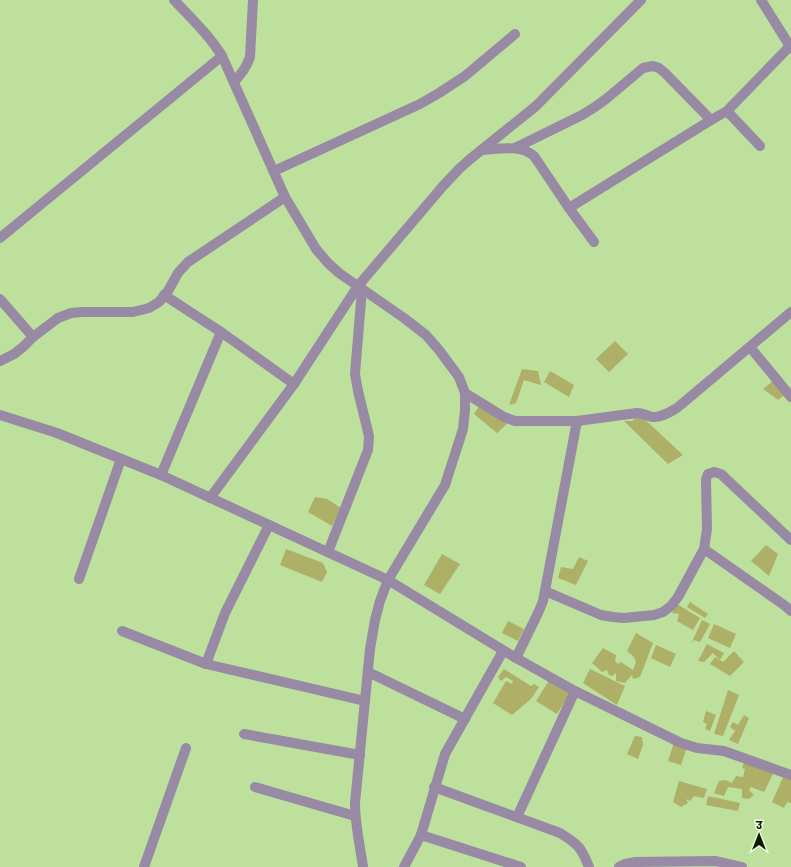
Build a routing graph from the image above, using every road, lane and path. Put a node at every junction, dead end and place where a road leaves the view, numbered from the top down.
1 (174, 0) edge
2 (253, 0) edge
3 (641, 0) edge
4 (761, 0) edge
5 (515, 34) dead end
6 (790, 47) edge
7 (222, 56) junction
8 (234, 82) junction
9 (727, 111) junction
10 (711, 120) junction
11 (760, 146) dead end
12 (515, 148) junction
13 (481, 150) junction
14 (274, 171) junction
15 (284, 195) junction
16 (569, 208) junction
17 (0, 238) edge
18 (594, 242) dead end
19 (360, 287) junction
20 (164, 295) junction
21 (0, 299) edge
22 (791, 312) edge
23 (221, 332) junction
24 (33, 337) junction
25 (750, 347) junction
26 (0, 361) edge
27 (294, 384) junction
28 (465, 393) junction
29 (791, 396) edge
30 (0, 415) edge
31 (577, 421) junction
32 (121, 459) junction
33 (161, 475) junction
34 (210, 498) junction
35 (269, 525) junction
36 (791, 540) edge
37 (704, 549) junction
38 (328, 552) junction
39 (79, 579) dead end
40 (388, 580) junction
41 (545, 591) junction
42 (791, 611) edge
43 (122, 631) dead end
44 (503, 651) junction
45 (516, 658) junction
46 (206, 664) junction
47 (368, 672) junction
48 (575, 691) junction
49 (365, 701) junction
50 (465, 719) junction
51 (244, 734) dead end
52 (186, 748) dead end
53 (360, 755) junction
54 (791, 775) edge
55 (255, 787) dead end
56 (434, 787) junction
57 (355, 816) junction
58 (517, 817) junction
59 (421, 835) junction
60 (144, 867) edge
61 (363, 867) edge
62 (404, 867) edge
63 (521, 867) edge
64 (589, 867) edge
65 (619, 867) edge
66 (742, 867) edge

1 - 7 street
2 - 8 street
3 - 13 street
4 - 6 street
5 - 14 street
6 - 9 street
7 - 8 street
7 - 17 street
8 - 14 street
9 - 10 street
9 - 11 street
10 - 12 street
10 - 16 street
12 - 13 street
12 - 16 street
13 - 19 street
14 - 15 street
15 - 19 street
15 - 20 street
16 - 18 street
19 - 27 street
19 - 28 street
19 - 38 street
20 - 23 street
20 - 24 street
21 - 24 street
22 - 25 street
23 - 27 street
23 - 33 street
24 - 26 street
25 - 29 street
25 - 31 street
27 - 34 street
28 - 31 street
28 - 40 street
30 - 32 street
31 - 41 street
32 - 33 street
32 - 39 street
33 - 34 street
34 - 35 street
35 - 38 street
35 - 46 street
36 - 37 street
37 - 41 street
37 - 42 street
38 - 40 street
40 - 44 street
40 - 47 street
41 - 45 street
43 - 46 street
44 - 45 street
44 - 50 street
45 - 48 street
46 - 49 street
47 - 49 street
47 - 50 street
48 - 54 street
48 - 58 street
49 - 53 street
50 - 56 street
51 - 53 street
52 - 60 street
53 - 57 street
55 - 57 street
56 - 58 street
56 - 59 street
57 - 61 street
58 - 64 street
59 - 62 street
59 - 63 street
65 - 66 street

